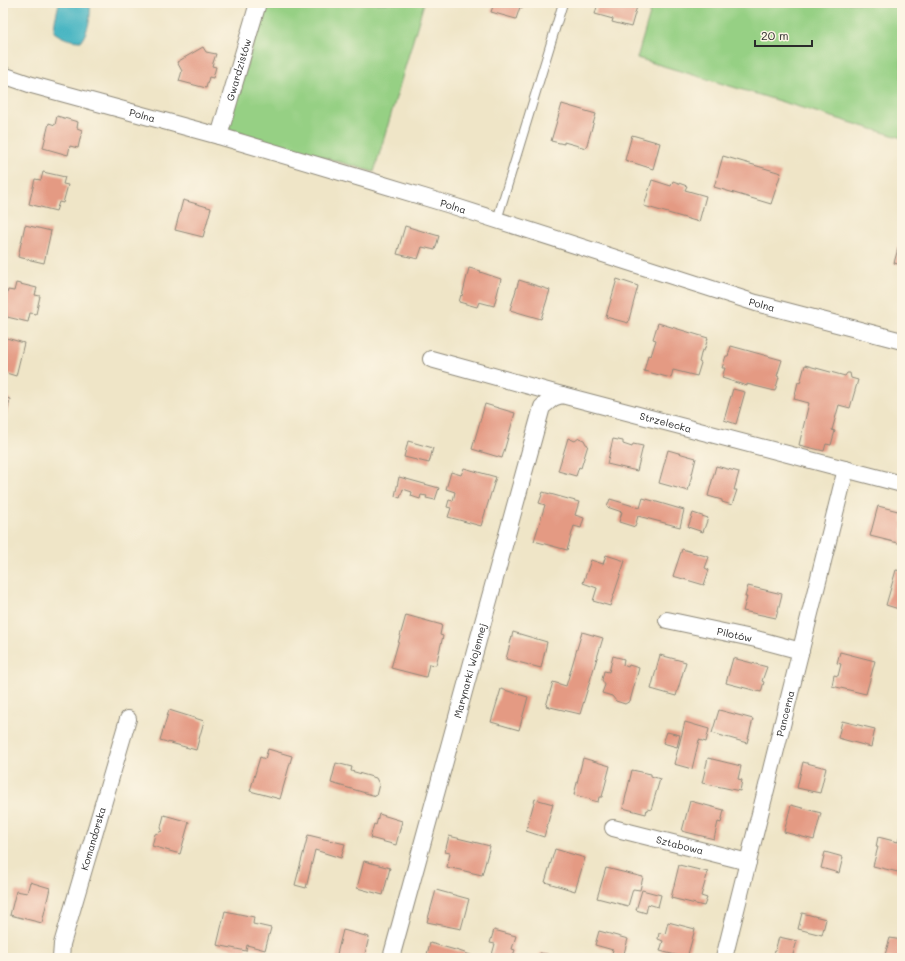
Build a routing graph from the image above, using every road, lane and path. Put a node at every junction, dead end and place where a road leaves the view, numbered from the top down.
1 (258, 3) edge
2 (563, 3) edge
3 (3, 75) edge
4 (219, 136) junction
5 (497, 220) junction
6 (902, 341) edge
7 (430, 359) dead end
8 (562, 395) junction
9 (846, 469) junction
10 (902, 484) edge
11 (667, 620) dead end
12 (801, 651) junction
13 (128, 720) dead end
14 (613, 828) dead end
15 (748, 862) junction
16 (61, 958) edge
17 (391, 958) edge
18 (724, 958) edge

1 - 4 street, Gwardzistów
2 - 5 lane
3 - 4 street, Polna
4 - 5 street, Polna
5 - 6 street, Polna
7 - 8 street, Strzelecka
8 - 9 street, Strzelecka
8 - 17 street, Marynarki Wojennej
9 - 10 street, Strzelecka
9 - 12 street, Pancerna
11 - 12 street, Pilotów
12 - 15 street, Pancerna
13 - 16 street, Komandorska
14 - 15 street, Sztabowa
15 - 18 street, Pancerna

